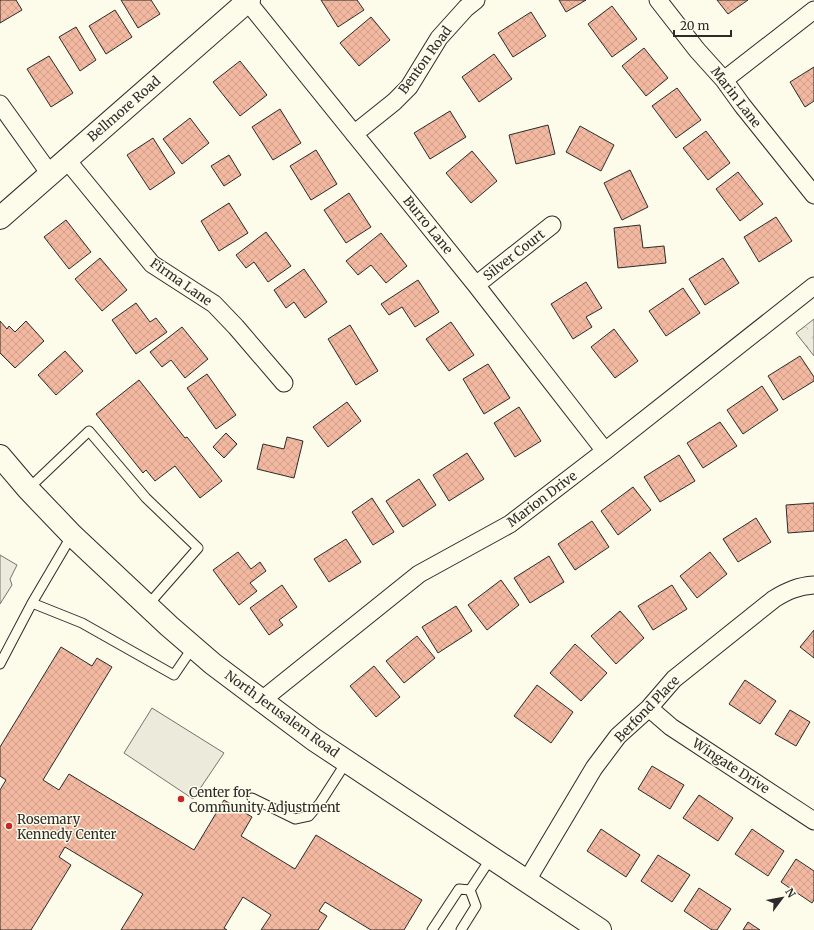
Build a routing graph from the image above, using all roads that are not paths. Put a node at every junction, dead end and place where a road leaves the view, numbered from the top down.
1 (476, 0) edge
2 (658, 0) edge
3 (248, 1) edge
4 (814, 10) edge
5 (724, 80) junction
6 (0, 104) edge
7 (354, 134) junction
8 (66, 159) junction
9 (50, 174) junction
10 (814, 195) edge
11 (0, 218) edge
12 (552, 225) dead end
13 (476, 285) junction
14 (814, 286) edge
15 (284, 383) dead end
16 (605, 451) junction
17 (0, 456) edge
18 (28, 489) junction
19 (72, 535) junction
20 (814, 586) edge
21 (32, 603) junction
22 (147, 606) junction
23 (193, 647) junction
24 (0, 664) edge
25 (262, 700) junction
26 (649, 708) junction
27 (347, 761) junction
28 (252, 798) dead end
29 (814, 821) edge
30 (491, 858) junction
31 (526, 882) junction
32 (470, 890) junction
33 (432, 930) edge
34 (461, 930) edge
35 (600, 930) edge

1 - 7 street, Benton Road
2 - 5 street, Marin Lane
3 - 7 street, Burro Lane
3 - 8 main road, Bellmore Road
4 - 5 street
5 - 10 street, Marin Lane
6 - 9 street
7 - 13 street, Burro Lane
8 - 9 main road, Bellmore Road
8 - 15 street, Firma Lane
9 - 11 main road, Bellmore Road
12 - 13 street, Silver Court
13 - 16 street, Burro Lane
14 - 16 street, Marion Drive
16 - 25 street, Marion Drive
17 - 18 main road, North Jerusalem Road
18 - 19 main road, North Jerusalem Road
18 - 22 lane
19 - 21 lane
19 - 22 main road, North Jerusalem Road
20 - 26 street, Berfond Place
21 - 23 lane
21 - 24 lane
22 - 23 main road, North Jerusalem Road
23 - 25 main road, North Jerusalem Road
25 - 27 main road, North Jerusalem Road
26 - 29 street, Wingate Drive
26 - 31 street, Berfond Place
27 - 28 lane
27 - 30 main road, North Jerusalem Road
30 - 31 main road, North Jerusalem Road
30 - 32 lane
31 - 35 main road, North Jerusalem Road
32 - 33 lane
32 - 34 lane

